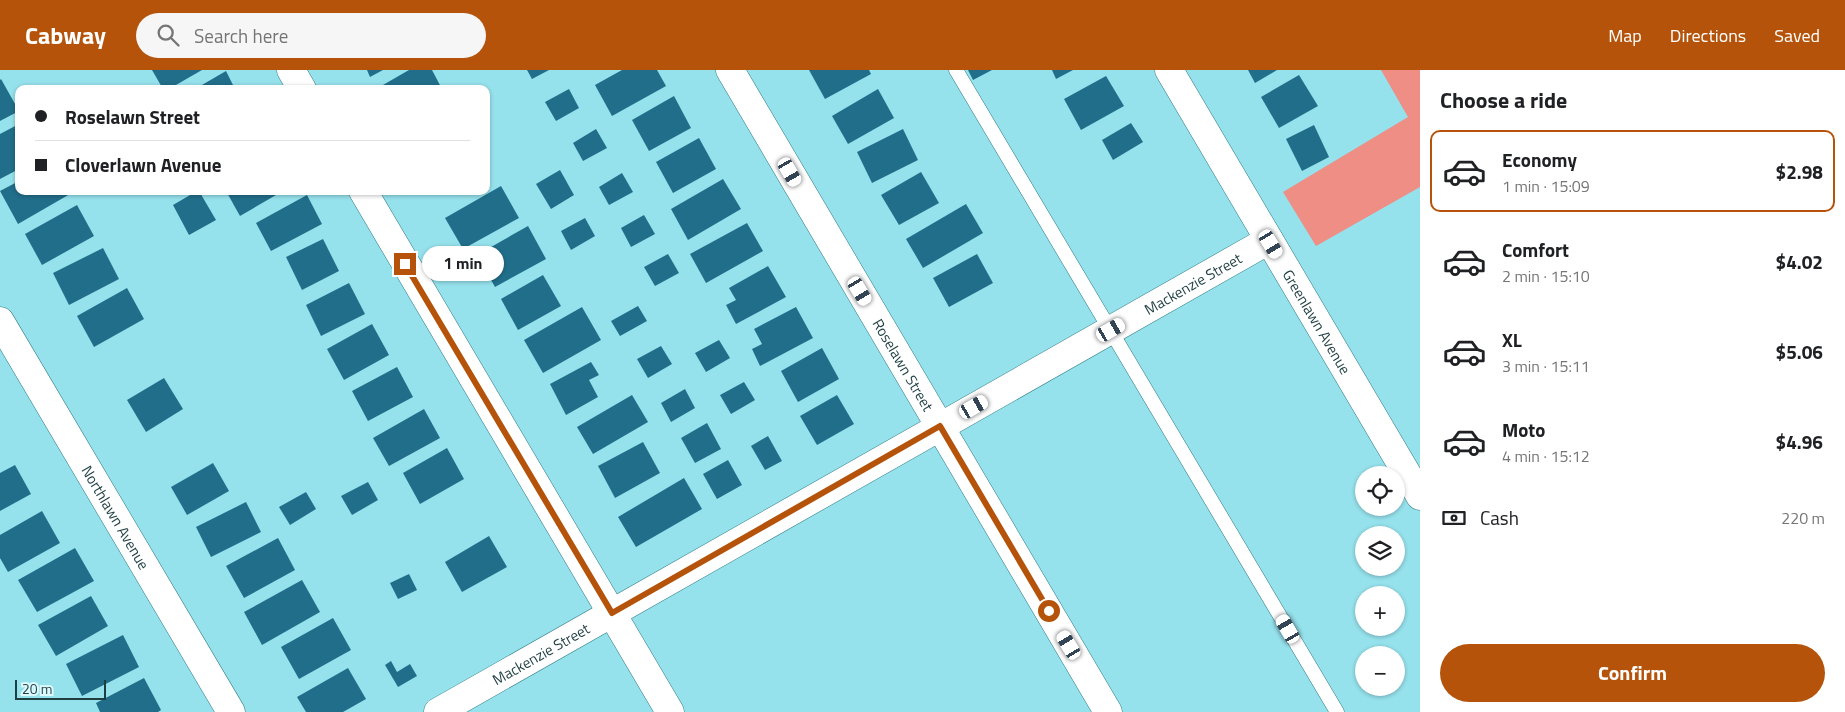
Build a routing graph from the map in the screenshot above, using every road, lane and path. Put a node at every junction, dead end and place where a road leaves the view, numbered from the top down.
1 (291, 70) edge
2 (730, 70) edge
3 (956, 70) edge
4 (1168, 70) edge
5 (300, 85) edge
6 (364, 195) edge
7 (1269, 240) junction
8 (0, 321) edge
9 (1111, 330) junction
10 (940, 426) junction
11 (1420, 496) edge
12 (612, 613) junction
13 (231, 712) edge
14 (438, 712) edge
15 (670, 712) edge
16 (1108, 712) edge
17 (1337, 712) edge

1 - 5 street
2 - 10 street, Roselawn Street
3 - 9 lane
4 - 7 street, Greenlawn Avenue
6 - 12 street
7 - 9 street, Mackenzie Street
7 - 11 street, Greenlawn Avenue
8 - 13 street, Northlawn Avenue
9 - 10 street, Mackenzie Street
9 - 17 lane
10 - 12 street, Mackenzie Street
10 - 16 street, Roselawn Street
12 - 14 street, Mackenzie Street
12 - 15 street

